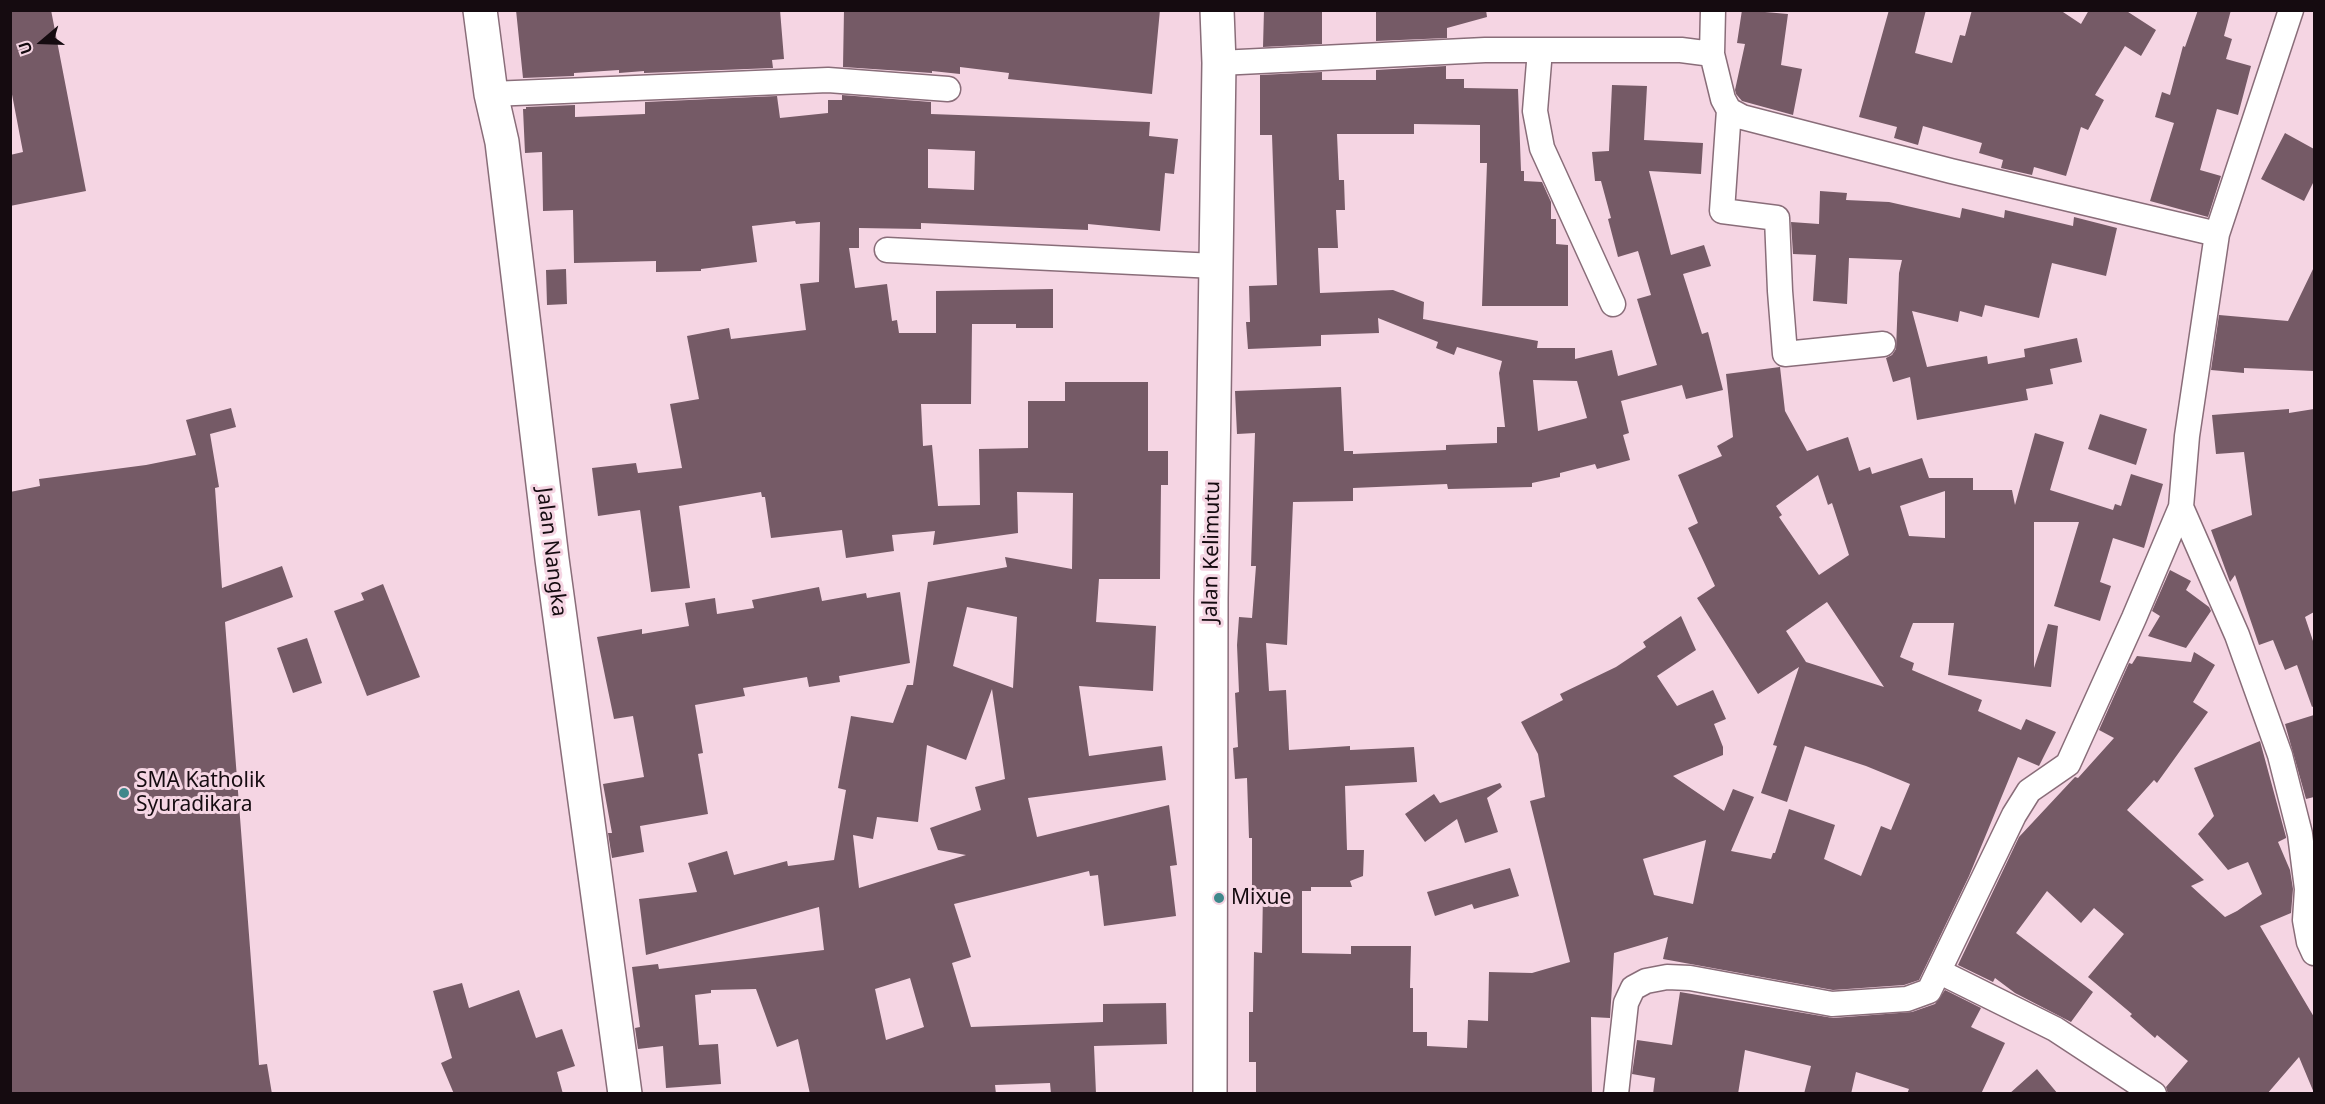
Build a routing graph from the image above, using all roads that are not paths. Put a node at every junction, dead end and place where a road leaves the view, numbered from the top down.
1 (480, 10) edge
2 (1217, 10) edge
3 (1713, 10) edge
4 (2291, 10) edge
5 (1540, 50) junction
6 (1712, 54) junction
7 (1219, 63) junction
8 (948, 89) dead end
9 (491, 94) junction
10 (1729, 110) junction
11 (2217, 234) junction
12 (887, 250) dead end
13 (1215, 266) junction
14 (1614, 304) dead end
15 (1883, 344) dead end
16 (2181, 507) junction
17 (2314, 953) edge
18 (1940, 972) junction
19 (625, 1094) edge
20 (1210, 1094) edge
21 (1616, 1094) edge
22 (2154, 1094) edge

1 - 9 street, Jalan Nangka
2 - 7 street, Jalan Kelimutu
3 - 6 street
4 - 11 street
5 - 6 street
5 - 7 street
5 - 14 street
6 - 10 street
7 - 13 street, Jalan Kelimutu
8 - 9 street
9 - 19 street, Jalan Nangka
10 - 11 street
10 - 15 street
11 - 16 street
12 - 13 street
13 - 20 street, Jalan Kelimutu
16 - 17 street
16 - 18 street
18 - 21 street
18 - 22 street

